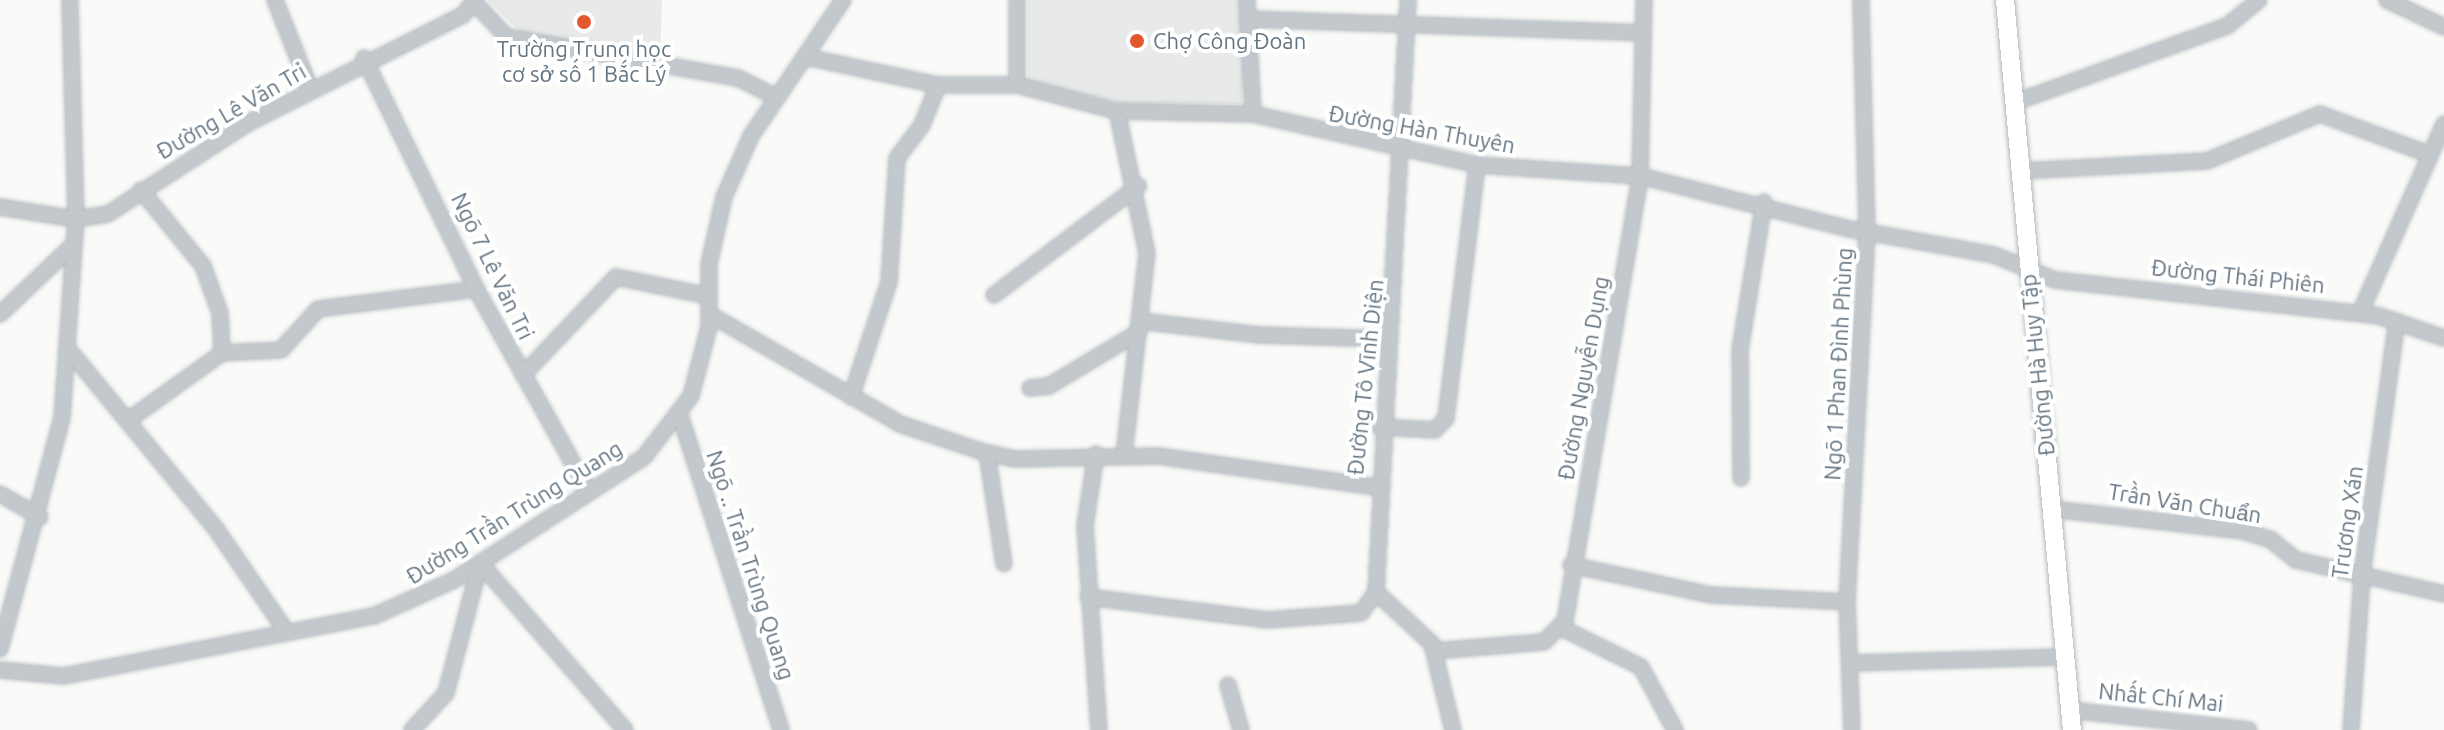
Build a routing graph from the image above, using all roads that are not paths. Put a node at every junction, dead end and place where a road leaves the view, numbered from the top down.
1 (70, 0) edge
2 (275, 0) edge
3 (843, 0) edge
4 (1017, 0) edge
5 (1247, 0) edge
6 (1408, 0) edge
7 (1644, 0) edge
8 (1861, 0) edge
9 (2005, 0) edge
10 (2259, 0) edge
11 (2387, 0) edge
12 (475, 1) edge
13 (1247, 19) junction
14 (1407, 21) junction
15 (2444, 27) edge
16 (1642, 33) junction
17 (806, 57) junction
18 (364, 58) junction
19 (938, 85) junction
20 (1017, 85) junction
21 (311, 91) junction
22 (776, 97) junction
23 (2016, 102) junction
24 (1117, 111) junction
25 (1253, 114) junction
26 (2444, 124) edge
27 (1402, 152) junction
28 (2428, 154) junction
29 (1477, 165) junction
30 (2021, 171) junction
31 (1640, 176) junction
32 (1138, 186) junction
33 (141, 190) junction
34 (1764, 202) junction
35 (0, 207) edge
36 (76, 219) junction
37 (1867, 233) junction
38 (74, 244) junction
39 (2027, 267) junction
40 (476, 289) junction
41 (994, 295) dead end
42 (709, 296) junction
43 (2360, 313) junction
44 (0, 314) edge
45 (709, 314) junction
46 (2397, 321) junction
47 (1140, 326) junction
48 (2444, 338) edge
49 (1387, 339) junction
50 (69, 350) junction
51 (222, 353) junction
52 (523, 375) junction
53 (1030, 388) dead end
54 (851, 397) junction
55 (679, 412) junction
56 (130, 419) junction
57 (1380, 427) junction
58 (987, 453) junction
59 (1096, 454) junction
60 (1124, 455) junction
61 (1741, 478) dead end
62 (1376, 487) junction
63 (588, 490) junction
64 (0, 494) edge
65 (2052, 509) junction
66 (40, 517) junction
67 (480, 563) junction
68 (1004, 564) dead end
69 (1571, 565) junction
70 (2362, 575) junction
71 (1376, 592) junction
72 (2444, 594) edge
73 (1088, 597) junction
74 (1847, 602) junction
75 (284, 628) junction
76 (1562, 628) junction
77 (0, 649) edge
78 (1434, 651) junction
79 (2064, 657) junction
80 (1851, 663) junction
81 (0, 670) edge
82 (1228, 685) dead end
83 (2069, 710) junction
84 (412, 730) edge
85 (625, 730) edge
86 (781, 730) edge
87 (1099, 730) edge
88 (1241, 730) edge
89 (1453, 730) edge
90 (1675, 730) edge
91 (1852, 730) edge
92 (2072, 730) edge
93 (2249, 730) edge
94 (2351, 730) edge

1 - 36 street
2 - 21 street
3 - 17 street, Đường Trần Trùng Quang
4 - 20 street
5 - 13 street
6 - 14 street, Đường Tô Vĩnh Diện
7 - 16 street, Đường Nguyễn Dụng
8 - 37 street, Ngõ 1 Phan Đình Phùng
9 - 23 main road, Đường Hà Huy Tập
10 - 23 street
11 - 15 street
12 - 18 street, Đường Lê Văn Tri
12 - 22 street
13 - 14 street
13 - 25 street
14 - 16 street
14 - 27 street, Đường Tô Vĩnh Diện
16 - 31 street, Đường Nguyễn Dụng
17 - 19 street, Đường Hàn Thuyên
17 - 22 street, Đường Trần Trùng Quang
18 - 21 street, Đường Lê Văn Tri
18 - 40 street, Ngõ 7 Lê Văn Tri
19 - 20 street, Đường Hàn Thuyên
19 - 54 street
20 - 24 street, Đường Hàn Thuyên
21 - 33 street, Đường Lê Văn Tri
22 - 42 street, Đường Trần Trùng Quang
23 - 30 main road, Đường Hà Huy Tập
24 - 25 street, Đường Hàn Thuyên
24 - 32 street
25 - 27 street, Đường Hàn Thuyên
26 - 28 street
27 - 29 street, Đường Hàn Thuyên
27 - 49 street, Đường Tô Vĩnh Diện
28 - 30 street
28 - 43 street
29 - 31 street, Đường Hàn Thuyên
29 - 57 street
30 - 39 main road, Đường Hà Huy Tập
31 - 34 street, Đường Hàn Thuyên
31 - 69 street, Đường Nguyễn Dụng
32 - 41 street
32 - 47 street
33 - 36 street, Đường Lê Văn Tri
33 - 51 street
34 - 37 street, Đường Hàn Thuyên
34 - 61 street
35 - 36 street, Đường Lê Văn Tri
36 - 38 street
37 - 39 street, Đường Hàn Thuyên
37 - 74 street, Ngõ 1 Phan Đình Phùng
38 - 44 street
38 - 50 street
39 - 43 street, Đường Thái Phiên
39 - 65 main road, Đường Hà Huy Tập
40 - 51 street
40 - 52 street, Ngõ 7 Lê Văn Tri
42 - 45 street, Đường Trần Trùng Quang
42 - 52 street
43 - 46 street, Đường Thái Phiên
45 - 54 street
45 - 55 street, Đường Trần Trùng Quang
46 - 48 street, Đường Thái Phiên
46 - 70 street, Trương Xán
47 - 49 street
47 - 53 street
47 - 60 street
49 - 57 street, Đường Tô Vĩnh Diện
50 - 56 street
50 - 66 street
51 - 56 street
52 - 63 street, Ngõ 7 Lê Văn Tri
54 - 58 street
55 - 63 street, Đường Trần Trùng Quang
55 - 86 street, Ngõ .. Trần Trùng Quang
56 - 75 street
57 - 62 street, Đường Tô Vĩnh Diện
58 - 59 street
58 - 68 street
59 - 60 street
59 - 73 street
60 - 62 street
62 - 71 street, Đường Tô Vĩnh Diện
63 - 67 street, Đường Trần Trùng Quang
64 - 66 street
65 - 70 street, Trần Văn Chuẩn
65 - 79 main road, Đường Hà Huy Tập
66 - 77 street
67 - 75 street, Đường Trần Trùng Quang
67 - 84 street
67 - 85 street
69 - 74 street
69 - 76 street, Đường Nguyễn Dụng
70 - 72 street, Trần Văn Chuẩn
70 - 94 street, Trương Xán
71 - 73 street
71 - 78 street
73 - 87 street
74 - 80 street, Ngõ 1 Phan Đình Phùng
75 - 81 street, Đường Trần Trùng Quang
76 - 78 street
76 - 90 street
78 - 89 street
79 - 80 street
79 - 83 main road, Đường Hà Huy Tập
80 - 91 street, Ngõ 1 Phan Đình Phùng
82 - 88 street
83 - 92 main road, Đường Hà Huy Tập
83 - 93 street, Nhất Chí Mai

